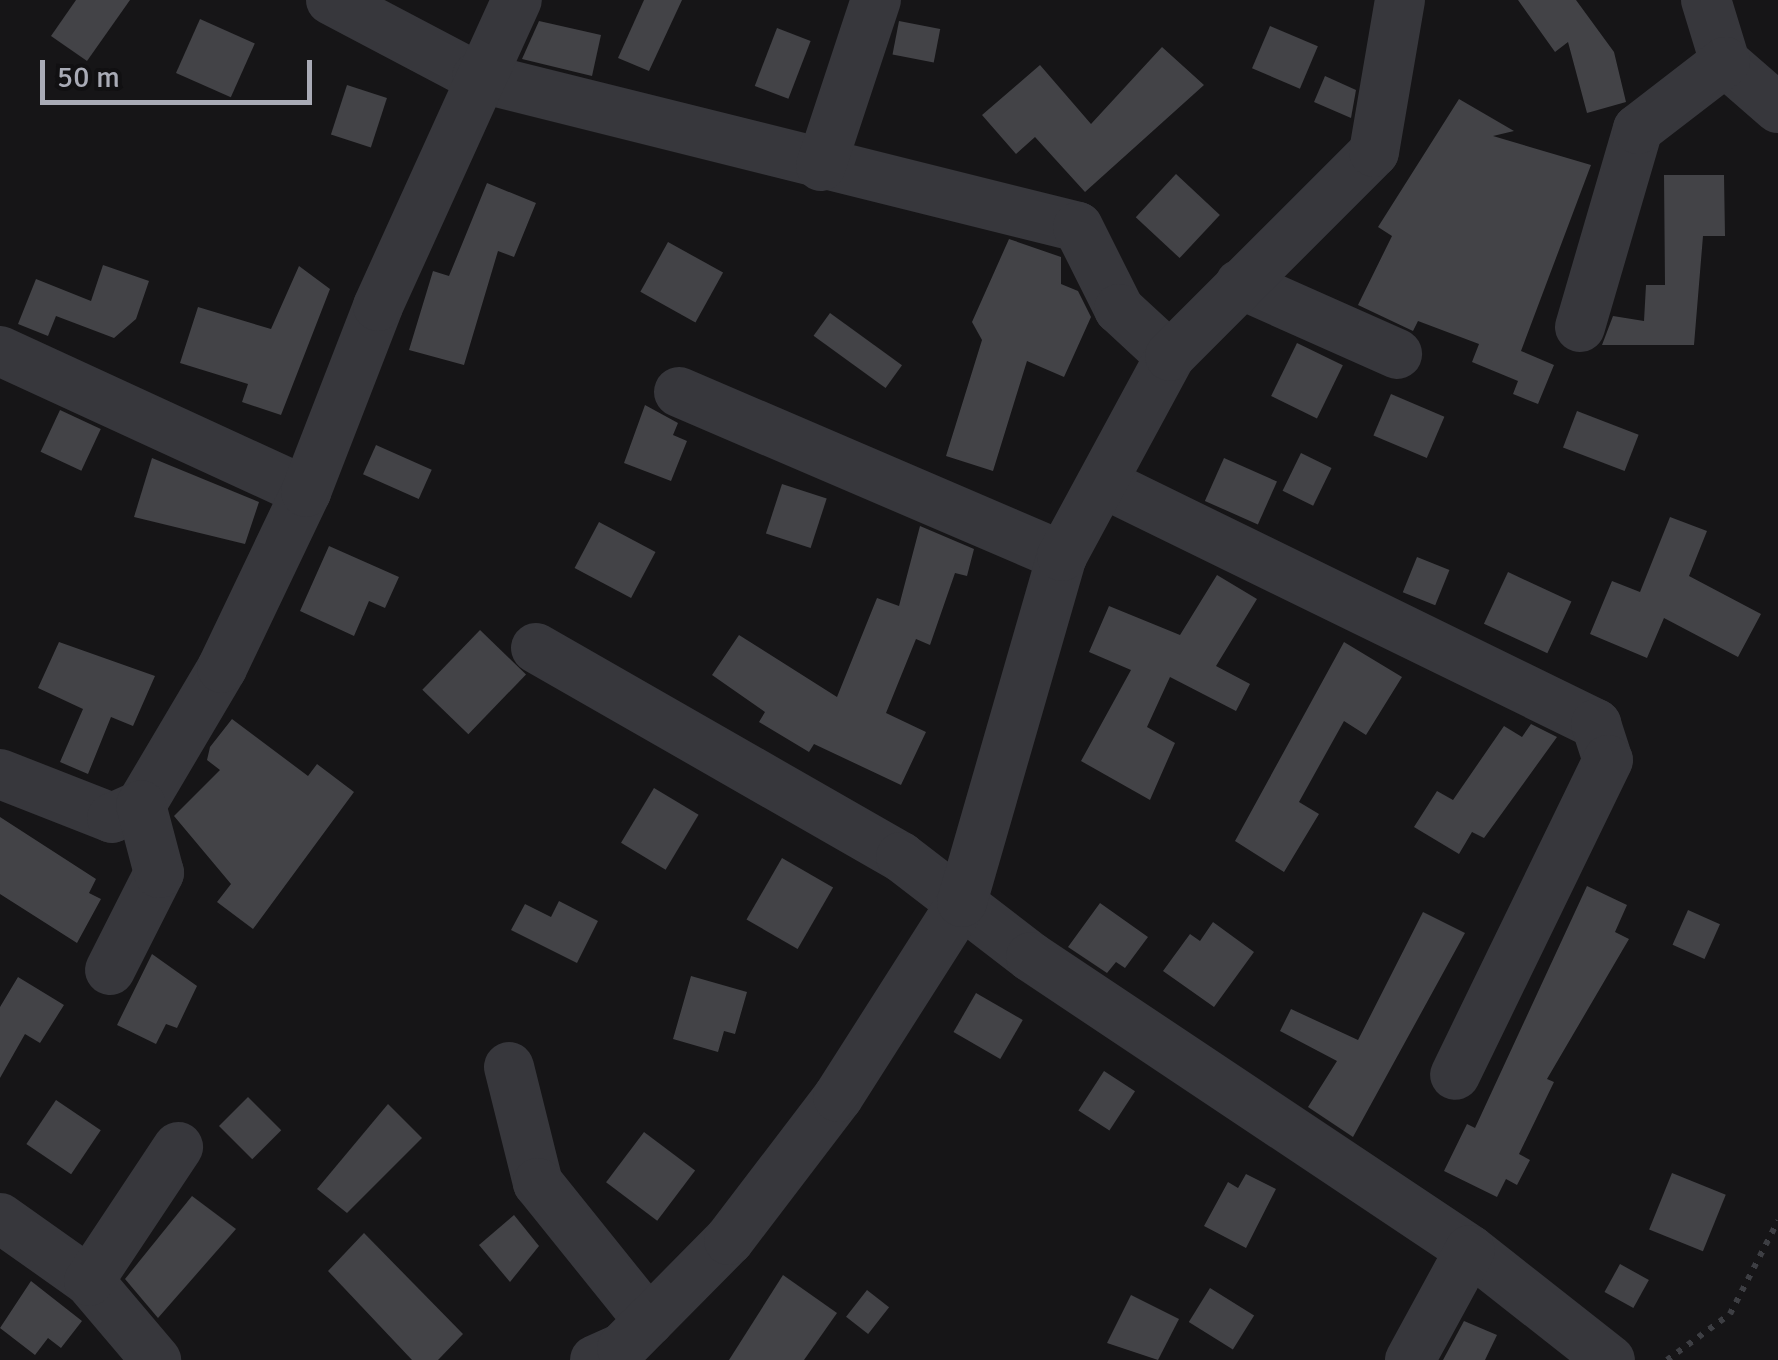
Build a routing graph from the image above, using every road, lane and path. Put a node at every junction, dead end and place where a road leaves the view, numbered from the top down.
1 (331, 0) edge
2 (517, 0) edge
3 (876, 0) edge
4 (1400, 0) edge
5 (1706, 0) edge
6 (1724, 62) junction
7 (477, 78) junction
8 (1778, 108) edge
9 (821, 166) junction
10 (1240, 284) junction
11 (1580, 327) dead end
12 (0, 351) edge
13 (1397, 354) dead end
14 (1170, 356) junction
15 (679, 392) dead end
16 (1105, 484) junction
17 (306, 492) junction
18 (1062, 556) junction
19 (536, 648) dead end
20 (0, 774) edge
21 (141, 804) junction
22 (962, 902) junction
23 (110, 970) dead end
24 (509, 1067) dead end
25 (1455, 1076) dead end
26 (178, 1147) dead end
27 (0, 1218) edge
28 (1778, 1220) edge
29 (1470, 1250) junction
30 (90, 1280) junction
31 (627, 1347) edge
32 (156, 1360) edge
33 (1410, 1360) edge
34 (1610, 1360) edge
35 (1666, 1360) edge

1 - 7 street
2 - 7 street
3 - 9 street
4 - 10 street
5 - 6 street
6 - 8 street
6 - 11 street
7 - 9 street
7 - 17 street
9 - 14 street
10 - 13 street
10 - 14 street
12 - 17 street
14 - 16 street
15 - 18 street
16 - 18 street
16 - 25 street
17 - 21 street
18 - 22 street
19 - 22 street
20 - 21 street
21 - 23 street
22 - 29 street
22 - 31 street
24 - 31 street
26 - 30 street
27 - 30 street
28 - 35 path
29 - 33 street
29 - 34 street
30 - 32 street

